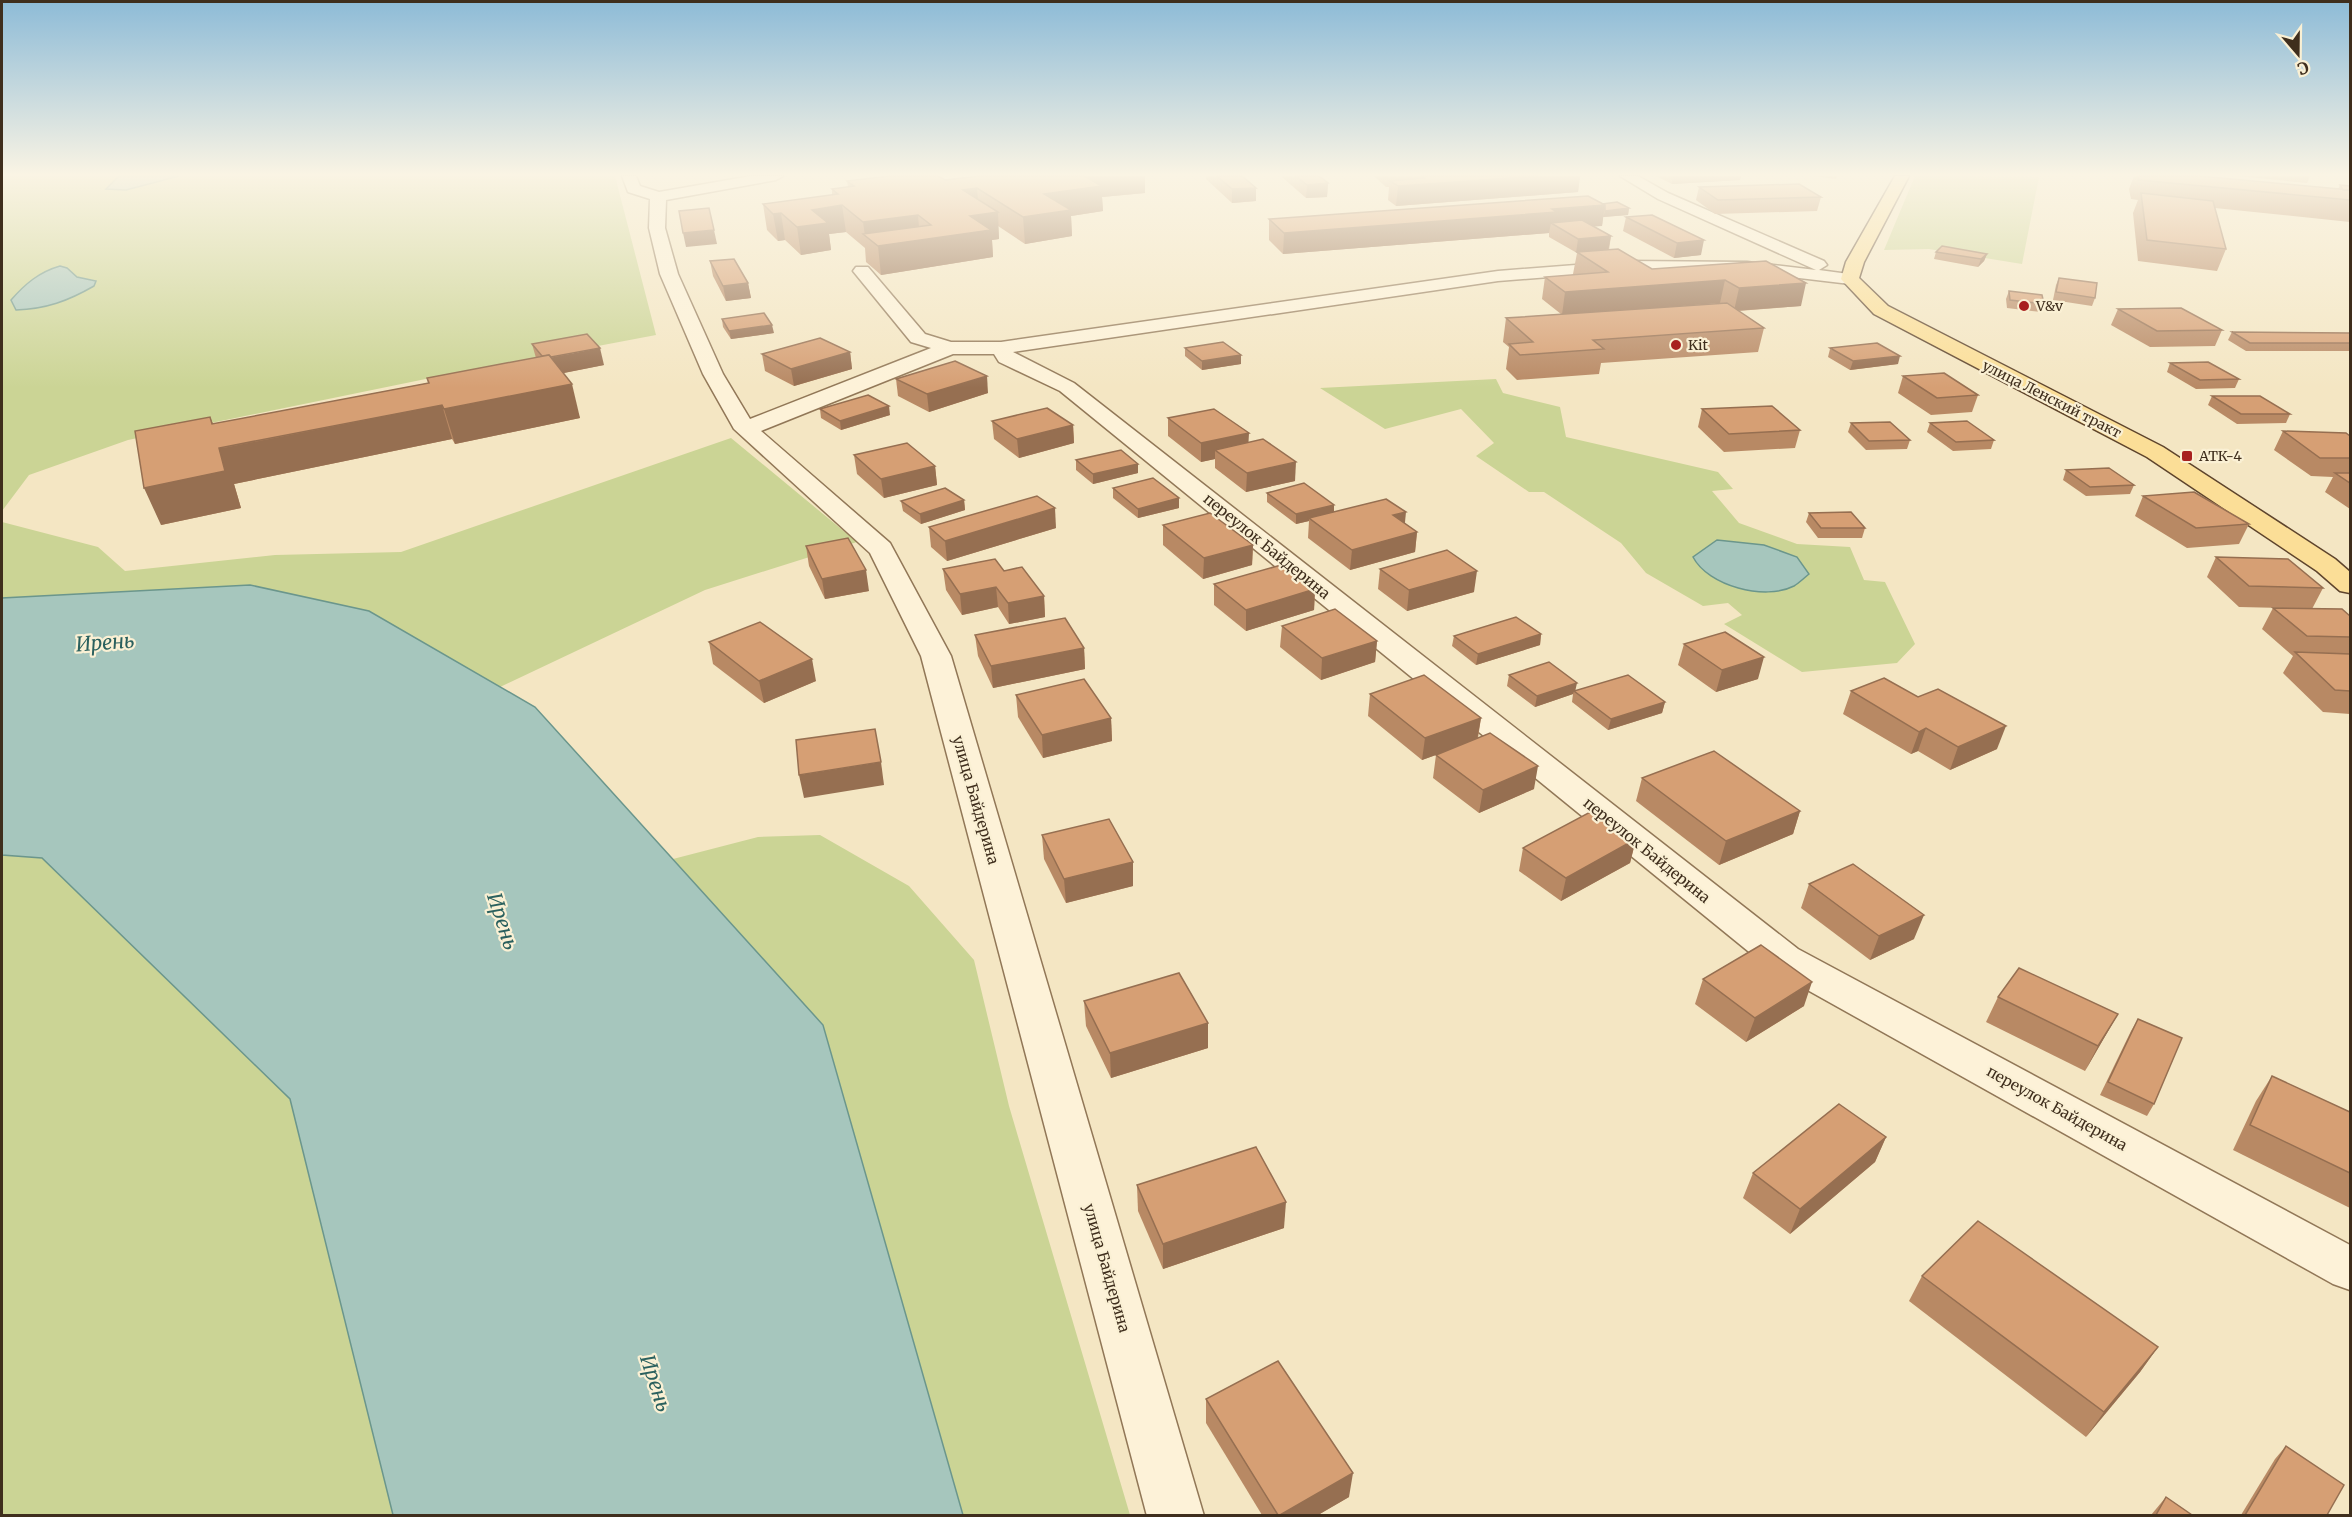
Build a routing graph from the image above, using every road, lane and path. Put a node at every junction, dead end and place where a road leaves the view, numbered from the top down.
1 (662, 247) edge
2 (1777, 247) edge
3 (1863, 247) edge
4 (862, 271) edge
5 (1850, 279) junction
6 (950, 348) junction
7 (1001, 348) junction
8 (745, 429) junction
9 (2350, 585) edge
10 (2350, 1269) edge
11 (1176, 1515) edge

1 - 8 street, улица Байдерина
2 - 5 street
3 - 5 main road
4 - 6 street
5 - 7 street
5 - 9 main road, улица Ленский тракт
6 - 7 street
6 - 8 street
7 - 10 street, переулок Байдерина
8 - 11 street, улица Байдерина

